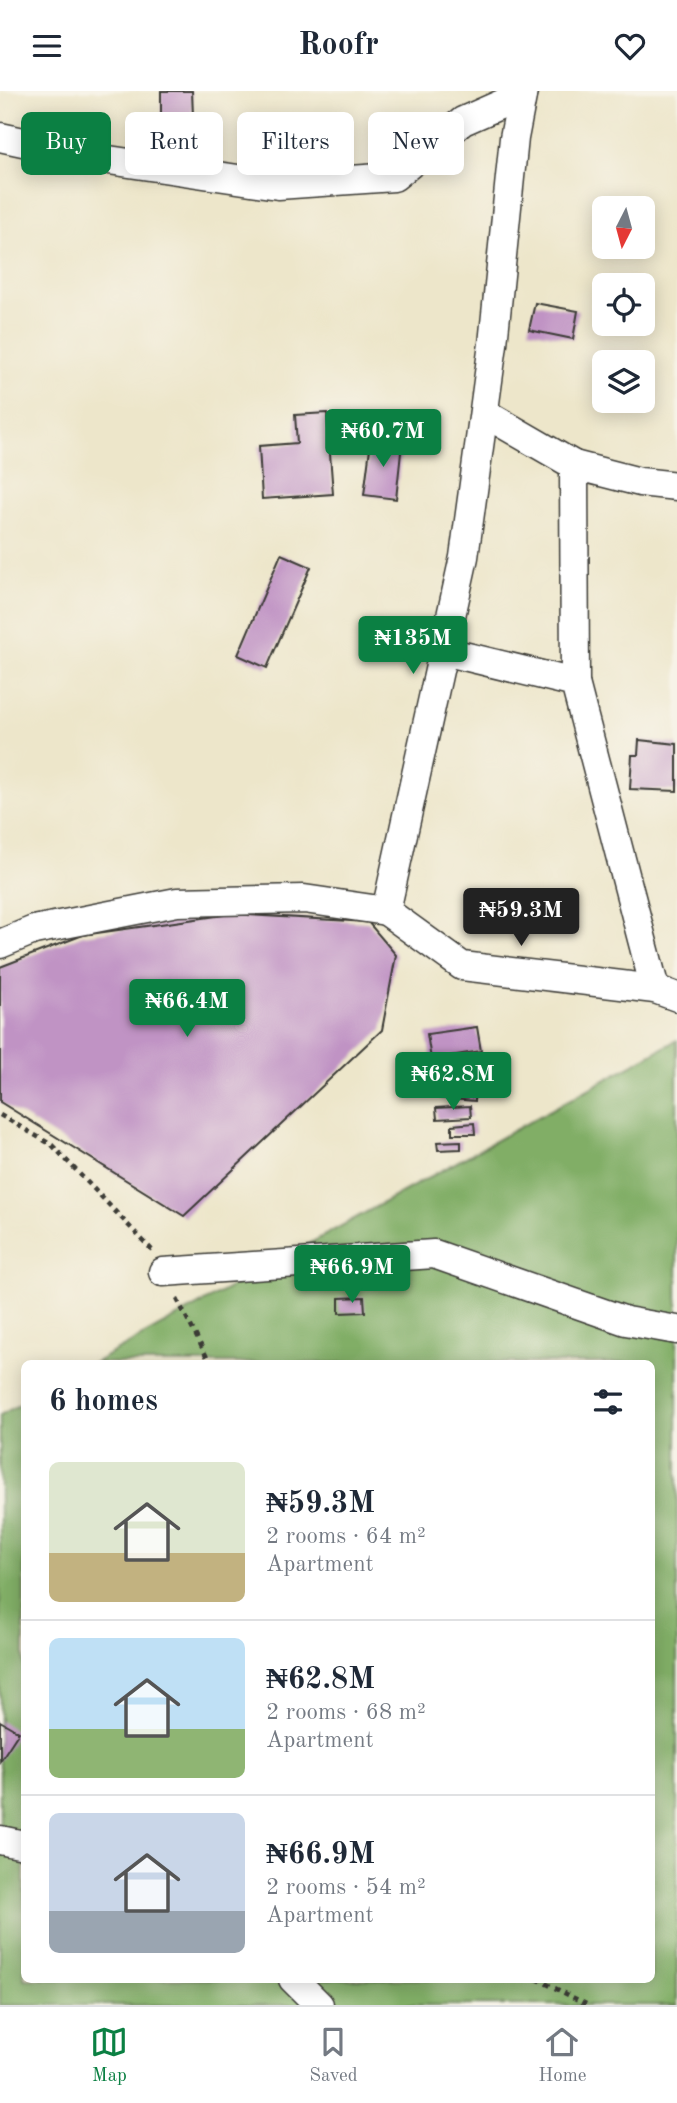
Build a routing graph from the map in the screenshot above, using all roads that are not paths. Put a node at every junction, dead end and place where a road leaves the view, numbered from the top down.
1 (523, 93) edge
2 (0, 137) edge
3 (484, 413) junction
4 (574, 465) junction
5 (677, 486) edge
6 (443, 651) junction
7 (575, 683) junction
8 (386, 911) junction
9 (0, 944) edge
10 (666, 993) edge
11 (163, 1272) road end
12 (677, 1329) edge
13 (0, 1840) edge
14 (21, 1844) edge
15 (297, 1983) edge
16 (318, 2005) edge

1 - 2 street
1 - 3 street
3 - 4 street
3 - 6 street
4 - 5 street
4 - 7 street
6 - 7 street
6 - 8 street
7 - 10 street
8 - 9 street
8 - 10 street
11 - 12 street
13 - 14 street
15 - 16 street

